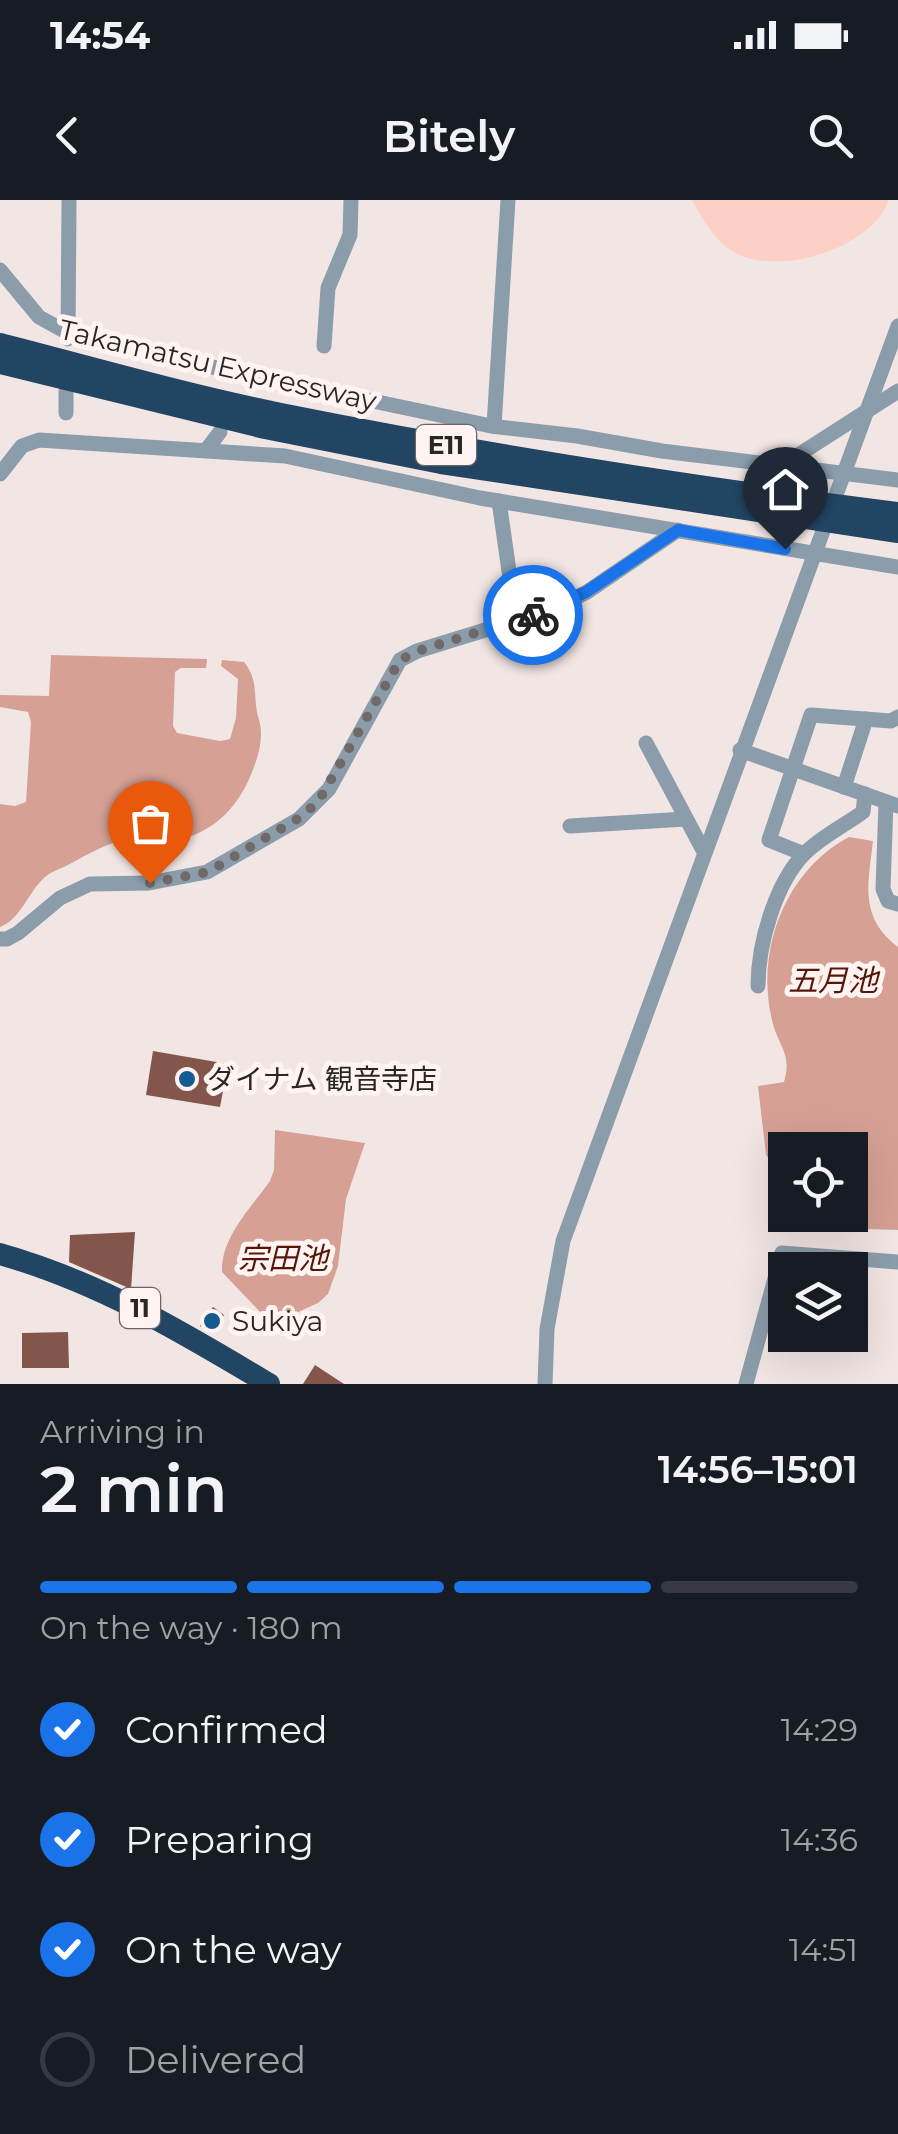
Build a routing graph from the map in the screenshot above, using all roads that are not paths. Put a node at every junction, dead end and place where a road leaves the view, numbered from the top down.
1 (351, 200) edge
2 (508, 200) edge
3 (69, 202) edge
4 (0, 270) edge
5 (898, 326) edge
6 (68, 338) junction
7 (0, 344) edge
8 (324, 346) dead end
9 (0, 363) edge
10 (262, 380) junction
11 (898, 390) edge
12 (66, 391) dead end
13 (251, 394) dead end
14 (866, 410) junction
15 (66, 413) dead end
16 (491, 431) junction
17 (220, 432) dead end
18 (206, 449) junction
19 (760, 464) junction
20 (781, 466) junction
21 (0, 474) edge
22 (843, 474) junction
23 (483, 480) dead end
24 (898, 480) edge
25 (752, 484) dead end
26 (836, 495) dead end
27 (480, 498) junction
28 (499, 501) junction
29 (898, 514) edge
30 (736, 523) dead end
31 (678, 530) junction
32 (823, 531) dead end
33 (898, 532) edge
34 (729, 539) junction
35 (813, 554) junction
36 (898, 568) edge
37 (516, 620) junction
38 (898, 717) edge
39 (866, 719) junction
40 (646, 743) dead end
41 (740, 750) junction
42 (792, 769) junction
43 (844, 787) junction
44 (864, 794) junction
45 (894, 803) edge
46 (686, 819) junction
47 (570, 826) dead end
48 (704, 850) junction
49 (804, 854) junction
50 (898, 904) edge
51 (0, 939) edge
52 (758, 986) dead end
53 (0, 1254) edge
54 (898, 1262) edge
55 (265, 1383) edge
56 (545, 1384) edge
57 (746, 1384) edge

1 - 8 street
2 - 16 street
3 - 6 street
4 - 6 street
5 - 14 street
6 - 10 street
7 - 29 highway, Takamatsu Expressway / E11
9 - 33 highway, Takamatsu Expressway / E11
10 - 13 street
10 - 16 street
11 - 14 street
12 - 15 street
14 - 20 street
14 - 22 street
16 - 19 street
17 - 18 street
18 - 21 street
18 - 27 street
19 - 20 street
19 - 25 street
20 - 22 street
22 - 24 street
22 - 26 street
23 - 27 street
27 - 28 street
28 - 31 street
28 - 37 street
30 - 34 street
31 - 34 street
31 - 37 street
32 - 35 street
34 - 35 street
35 - 36 street
35 - 41 street
37 - 51 street
38 - 39 street
39 - 42 street
39 - 43 street
40 - 46 street
41 - 42 street
41 - 48 street
42 - 43 street
42 - 49 street
43 - 44 street
44 - 45 street
44 - 49 street
45 - 50 street
46 - 47 street
46 - 48 street
48 - 56 street
49 - 52 street
53 - 55 highway, 11
54 - 57 street

